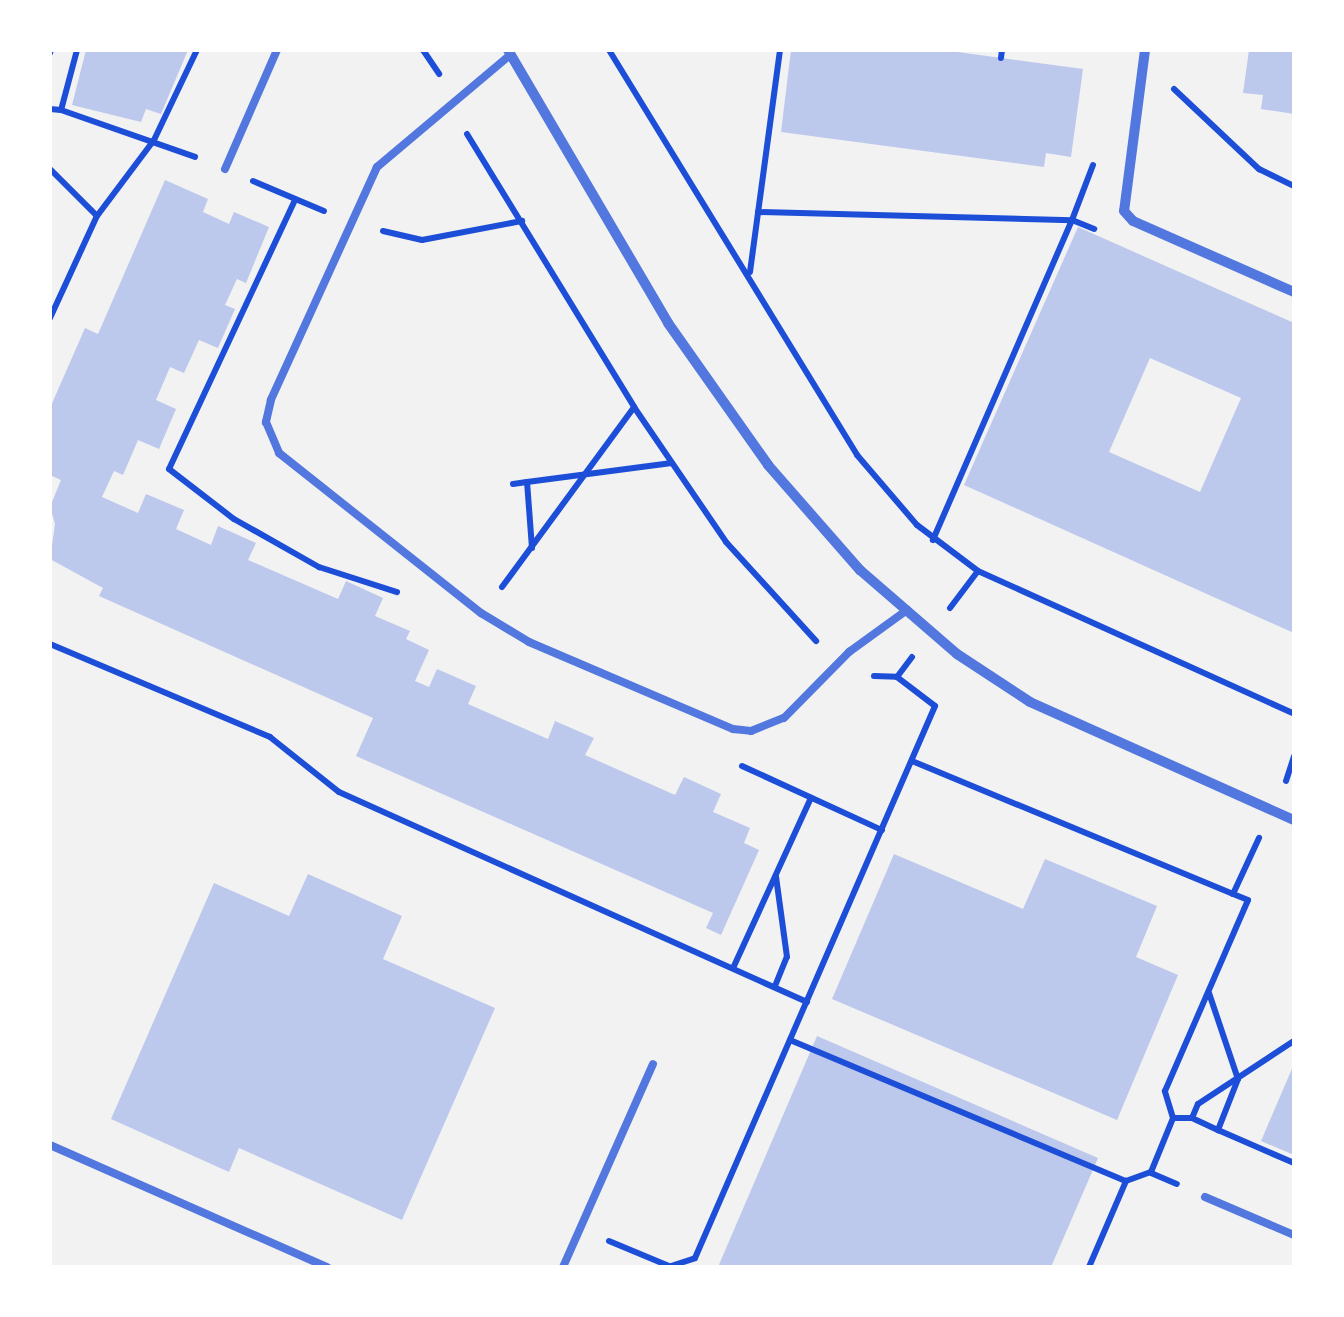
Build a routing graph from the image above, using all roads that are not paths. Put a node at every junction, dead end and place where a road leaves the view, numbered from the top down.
1 (276, 50) edge
2 (1145, 50) edge
3 (509, 52) edge
4 (224, 169) road end
5 (1294, 292) edge
6 (907, 610) junction
7 (1294, 820) edge
8 (654, 1064) dead end
9 (50, 1145) edge
10 (1205, 1196) dead end
11 (1294, 1235) edge
12 (327, 1267) edge
13 (563, 1267) edge

1 - 4 lane
2 - 5 street
3 - 6 street
3 - 6 lane
6 - 7 street
8 - 13 lane
9 - 12 lane
10 - 11 lane

